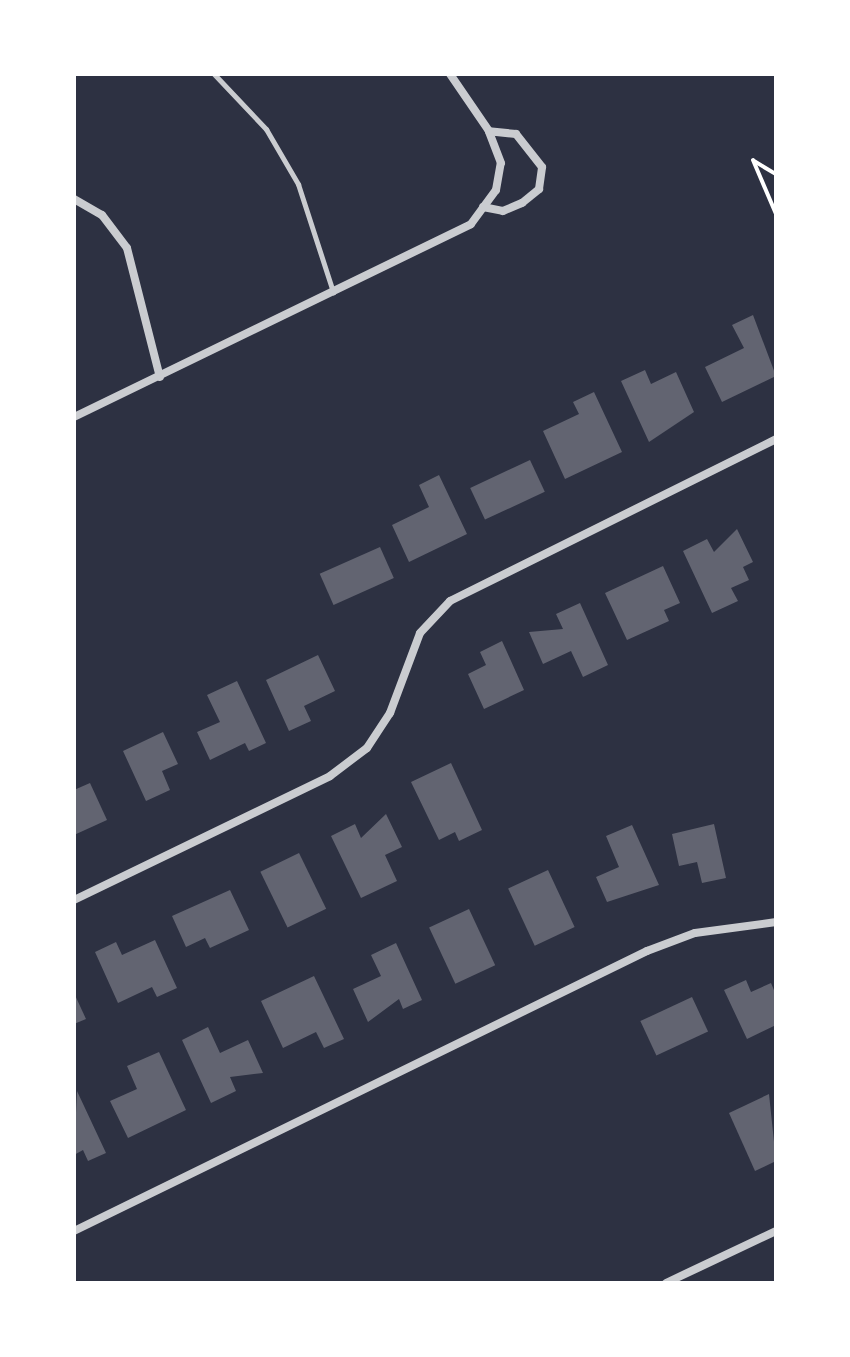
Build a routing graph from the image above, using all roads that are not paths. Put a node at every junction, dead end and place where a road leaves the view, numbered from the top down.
1 (214, 74) edge
2 (450, 74) edge
3 (489, 131) junction
4 (74, 199) edge
5 (483, 207) junction
6 (333, 292) junction
7 (160, 377) junction
8 (74, 417) edge
9 (776, 439) edge
10 (74, 900) edge
11 (776, 922) edge
12 (74, 1231) edge
13 (776, 1231) edge
14 (666, 1283) edge

1 - 6 lane
2 - 3 street
3 - 5 street
3 - 5 street
4 - 7 street
5 - 6 street
6 - 7 street
7 - 8 street
9 - 10 street
11 - 12 street
13 - 14 street

